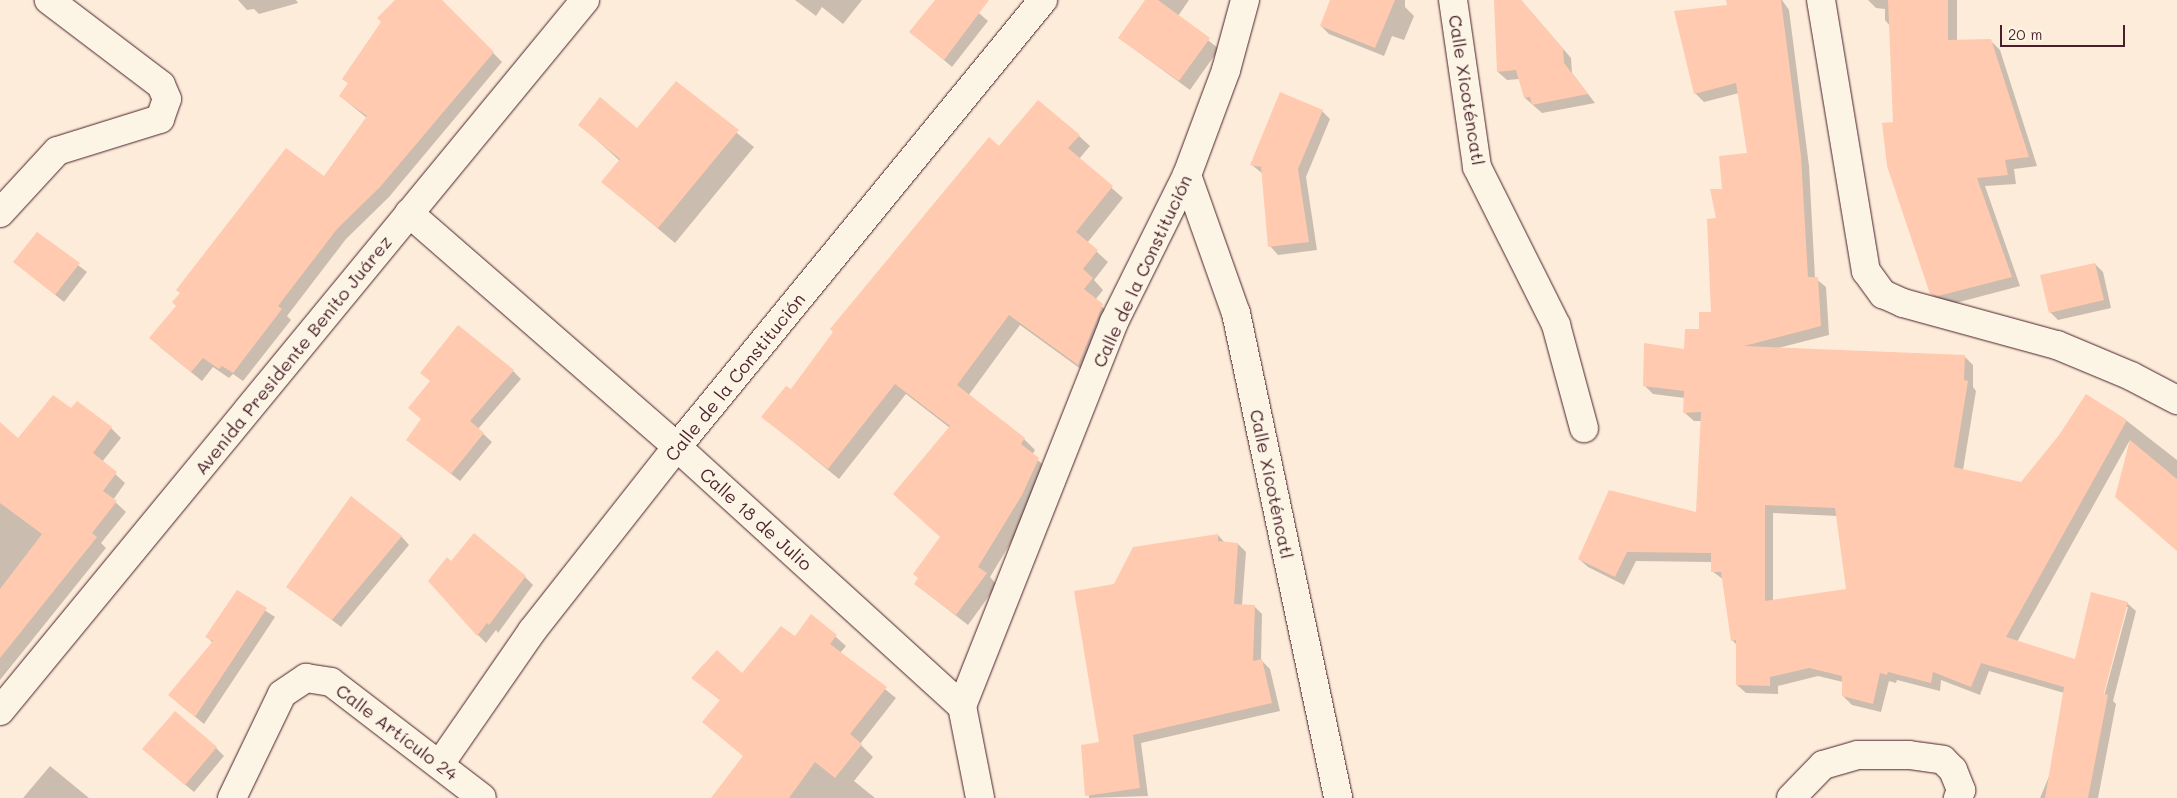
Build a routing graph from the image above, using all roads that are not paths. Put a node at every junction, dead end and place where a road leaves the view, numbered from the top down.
1 (49, 0) edge
2 (585, 0) edge
3 (1043, 0) edge
4 (1246, 0) edge
5 (1453, 0) edge
6 (1821, 0) edge
7 (1187, 176) junction
8 (0, 213) edge
9 (409, 213) junction
10 (2177, 400) edge
11 (1584, 428) dead end
12 (677, 447) junction
13 (962, 706) junction
14 (0, 711) edge
15 (440, 764) junction
16 (232, 798) edge
17 (482, 798) edge
18 (980, 798) edge
19 (1338, 798) edge
20 (1791, 798) edge
21 (1958, 798) edge

1 - 8 street
2 - 9 street, Avenida Presidente Benito Juárez
3 - 12 street, Calle de la Constitución
4 - 7 street, Calle de la Constitución
5 - 11 street, Calle Xicoténcatl
6 - 10 street
7 - 13 street, Calle de la Constitución
7 - 19 street, Calle Xicoténcatl
9 - 12 street, Calle 18 de Julio
9 - 14 street, Avenida Presidente Benito Juárez
12 - 13 street, Calle 18 de Julio
12 - 15 street, Calle de la Constitución
13 - 18 street
15 - 16 street, Calle Artículo 24
15 - 17 street, Calle Artículo 24
20 - 21 street

